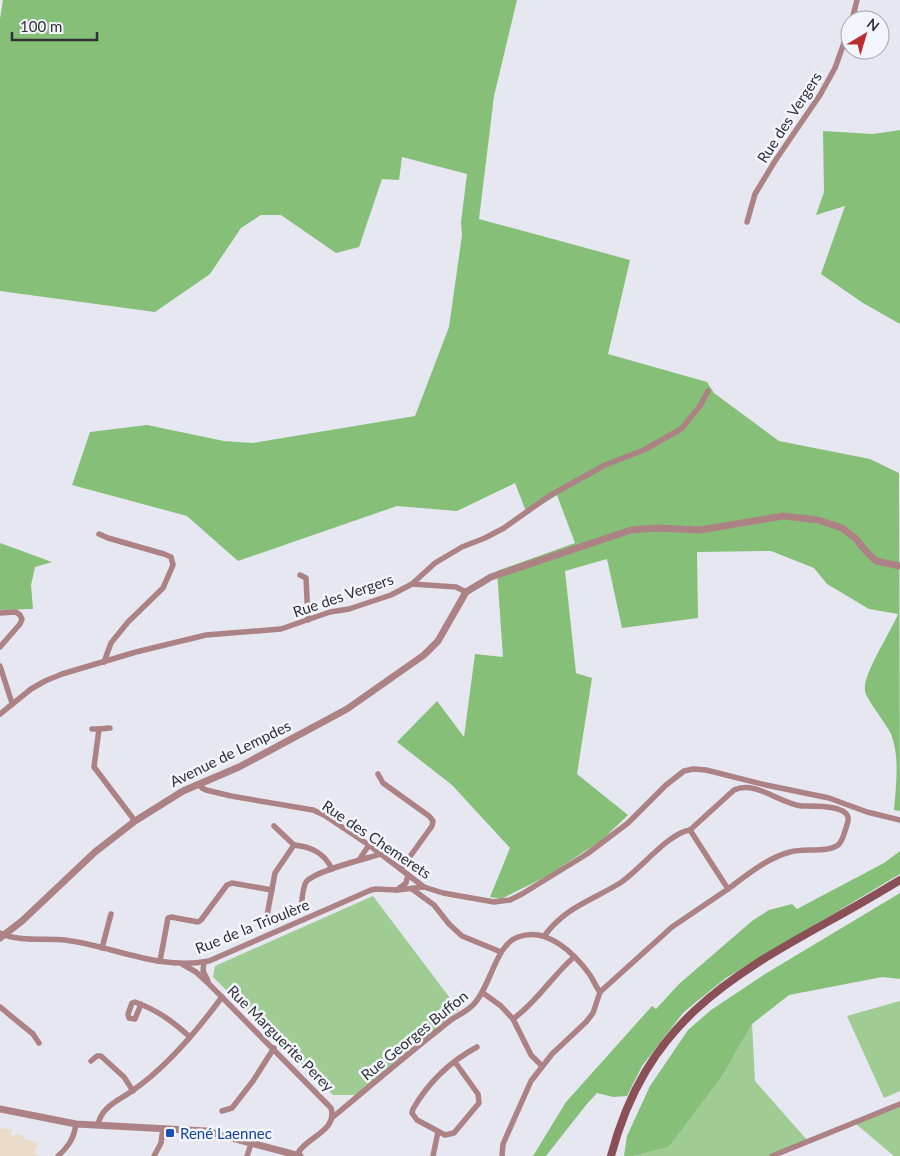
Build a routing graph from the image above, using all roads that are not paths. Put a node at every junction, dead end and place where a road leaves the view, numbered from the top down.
1 (840, 54) edge
2 (747, 222) dead end
3 (708, 391) dead end
4 (99, 534) dead end
5 (900, 566) edge
6 (300, 575) dead end
7 (412, 584) junction
8 (466, 592) junction
9 (0, 613) edge
10 (308, 620) junction
11 (0, 647) edge
12 (104, 662) junction
13 (0, 666) edge
14 (12, 703) junction
15 (0, 714) edge
16 (110, 728) dead end
17 (92, 729) dead end
18 (99, 730) junction
19 (378, 774) dead end
20 (200, 784) junction
21 (900, 820) edge
22 (134, 821) junction
23 (274, 826) dead end
24 (690, 830) junction
25 (294, 845) junction
26 (369, 845) junction
27 (380, 854) junction
28 (359, 860) junction
29 (332, 869) junction
30 (401, 869) junction
31 (408, 875) junction
32 (900, 880) edge
33 (416, 881) junction
34 (424, 887) junction
35 (728, 888) junction
36 (411, 889) junction
37 (272, 890) junction
38 (397, 890) junction
39 (301, 910) dead end
40 (111, 914) dead end
41 (266, 926) dead end
42 (14, 927) junction
43 (1, 935) edge
44 (545, 936) junction
45 (24, 938) junction
46 (102, 948) junction
47 (501, 952) junction
48 (574, 957) junction
49 (160, 961) junction
50 (204, 962) junction
51 (182, 964) junction
52 (195, 964) junction
53 (196, 972) junction
54 (210, 985) junction
55 (600, 992) junction
56 (483, 993) junction
57 (222, 996) junction
58 (142, 1004) dead end
59 (0, 1007) edge
60 (513, 1019) junction
61 (190, 1037) junction
62 (39, 1043) dead end
63 (477, 1047) dead end
64 (274, 1048) junction
65 (91, 1061) dead end
66 (455, 1062) junction
67 (542, 1066) junction
68 (133, 1091) junction
69 (900, 1104) edge
70 (0, 1109) edge
71 (222, 1110) dead end
72 (333, 1117) junction
73 (76, 1124) junction
74 (98, 1125) junction
75 (163, 1128) junction
76 (438, 1132) junction
77 (251, 1144) junction
78 (58, 1156) edge
79 (154, 1156) edge
80 (247, 1156) edge
81 (299, 1156) edge
82 (433, 1156) edge
83 (502, 1156) edge
84 (611, 1156) edge
85 (772, 1156) edge

1 - 2 street, Rue des Vergers
3 - 7 street, Rue des Vergers
4 - 12 street
5 - 8 street
6 - 10 street
7 - 8 street
7 - 10 street, Rue des Vergers
8 - 20 street, Avenue de Lempdes
9 - 11 street
10 - 12 street, Rue des Vergers
12 - 14 street, Rue des Vergers
13 - 14 street
14 - 15 street, Rue des Vergers
16 - 18 street
17 - 18 street
18 - 22 street
19 - 30 street
20 - 22 street, Avenue de Lempdes
20 - 26 street, Rue des Chemerets
21 - 34 street, Rue des Chemerets
22 - 42 street, Avenue de Lempdes
23 - 25 street
24 - 35 street
24 - 35 street
24 - 44 street
25 - 29 street
25 - 37 street
26 - 27 street, Rue des Chemerets
26 - 28 street
27 - 28 street
27 - 30 street, Rue des Chemerets
28 - 29 street
29 - 39 street
30 - 31 street, Rue des Chemerets
31 - 33 street, Rue des Chemerets
31 - 38 street
32 - 84 main road
33 - 34 street, Rue des Chemerets
33 - 36 street
34 - 36 street, Rue de la Trioulère
35 - 55 street
36 - 38 street, Rue de la Trioulère
36 - 47 street
37 - 41 street
37 - 49 street
38 - 50 street, Rue de la Trioulère
40 - 46 street
42 - 43 street, Avenue de Lempdes
42 - 45 street
43 - 45 street, Rue de la Trioulère
44 - 47 street, Rue Georges Buffon
44 - 48 street
45 - 46 street, Rue de la Trioulère
46 - 49 street, Rue de la Trioulère
47 - 56 street, Rue Georges Buffon
48 - 55 street
48 - 60 street
49 - 51 street, Rue de la Trioulère
50 - 52 street, Rue de la Trioulère
50 - 54 street, Rue Marguerite Perey
51 - 52 street, Rue de la Trioulère
51 - 53 street, Rue Marguerite Perey
52 - 53 street
53 - 54 street, Rue Marguerite Perey
54 - 57 street, Rue Marguerite Perey
55 - 67 street
56 - 60 street
56 - 72 street, Rue Georges Buffon
57 - 61 street
57 - 64 street, Rue Marguerite Perey
58 - 61 street
59 - 62 street
60 - 67 street
61 - 68 street
63 - 66 street
64 - 71 street
64 - 72 street, Rue Marguerite Perey
65 - 68 street
66 - 76 street
66 - 76 street
67 - 83 street
68 - 74 street
69 - 85 street
70 - 73 street
72 - 81 street
73 - 74 street
73 - 78 street
74 - 75 street
75 - 77 street
75 - 79 street
76 - 82 street
77 - 80 street
77 - 81 street

